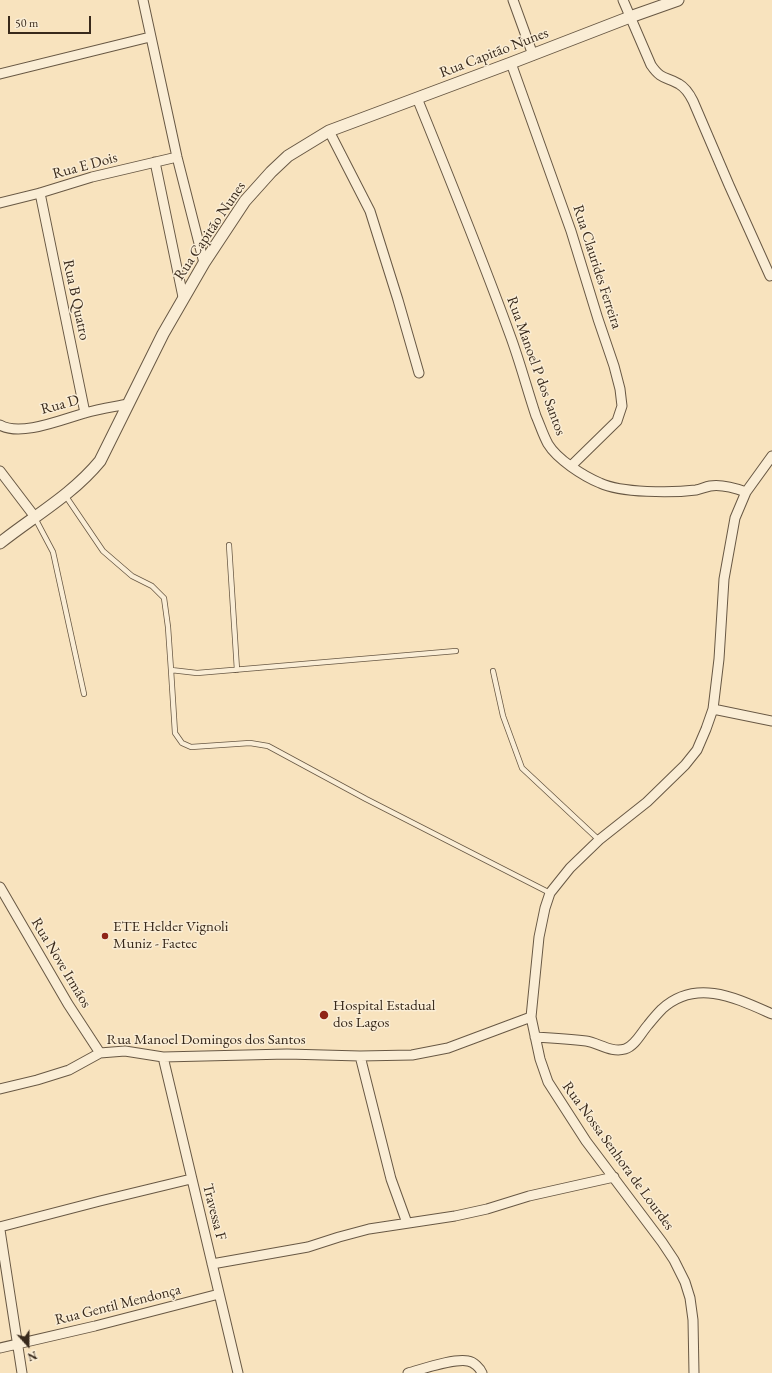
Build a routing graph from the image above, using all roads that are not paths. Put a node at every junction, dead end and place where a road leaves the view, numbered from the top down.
1 (143, 0) edge
2 (513, 0) edge
3 (623, 0) edge
4 (678, 0) edge
5 (630, 17) junction
6 (150, 37) junction
7 (533, 55) junction
8 (511, 63) junction
9 (0, 74) edge
10 (417, 98) junction
11 (328, 131) junction
12 (178, 157) junction
13 (155, 162) junction
14 (40, 194) junction
15 (0, 203) edge
16 (204, 263) junction
17 (770, 276) dead end
18 (183, 297) junction
19 (419, 373) dead end
20 (128, 404) junction
21 (85, 413) junction
22 (1, 427) edge
23 (772, 456) edge
24 (572, 466) junction
25 (0, 471) edge
26 (746, 492) junction
27 (65, 495) junction
28 (35, 517) junction
29 (0, 543) edge
30 (229, 545) dead end
31 (456, 651) dead end
32 (171, 670) junction
33 (237, 670) junction
34 (493, 671) dead end
35 (84, 694) dead end
36 (713, 709) junction
37 (772, 721) edge
38 (599, 840) junction
39 (0, 887) edge
40 (550, 893) junction
41 (772, 1014) edge
42 (531, 1017) junction
43 (535, 1037) junction
44 (100, 1053) junction
45 (360, 1056) junction
46 (163, 1057) junction
47 (0, 1088) edge
48 (614, 1177) junction
49 (191, 1179) junction
50 (407, 1223) junction
51 (0, 1228) edge
52 (212, 1264) junction
53 (219, 1294) junction
54 (18, 1344) junction
55 (0, 1348) edge
56 (22, 1373) edge
57 (238, 1373) edge
58 (408, 1373) edge
59 (482, 1373) edge
60 (694, 1373) edge

1 - 6 street
2 - 7 street
3 - 5 street
4 - 5 street, Rua Capitão Nunes
5 - 7 street, Rua Capitão Nunes
5 - 17 street
6 - 9 street
6 - 12 street
7 - 8 street, Rua Capitão Nunes
8 - 10 street, Rua Capitão Nunes
8 - 24 street, Rua Claurides Ferreira
10 - 11 street, Rua Capitão Nunes
10 - 24 street, Rua Manoel P dos Santos
11 - 16 street, Rua Capitão Nunes
11 - 19 street
12 - 13 street, Rua E Dois
12 - 16 street
13 - 14 street, Rua E Dois
13 - 18 street
14 - 15 street, Rua E Dois
14 - 21 street, Rua B Quatro
16 - 18 street, Rua Capitão Nunes
18 - 20 street, Rua Capitão Nunes
20 - 21 street, Rua D
20 - 27 street, Rua Capitão Nunes
21 - 22 street, Rua D
23 - 26 street, Rua Nossa Senhora de Lourdes
24 - 26 street, Rua Manoel P dos Santos
25 - 28 street
26 - 36 street, Rua Nossa Senhora de Lourdes
27 - 28 street, Rua Capitão Nunes
27 - 32 lane
28 - 29 street, Rua Capitão Nunes
28 - 35 lane
30 - 33 lane
31 - 33 lane
32 - 33 lane
32 - 40 lane
34 - 38 lane
36 - 37 street
36 - 38 street, Rua Nossa Senhora de Lourdes
38 - 40 street, Rua Nossa Senhora de Lourdes
39 - 44 street, Rua Nove Irmãos
40 - 42 street, Rua Nossa Senhora de Lourdes
41 - 43 street
42 - 43 street, Rua Nossa Senhora de Lourdes
42 - 45 street, Rua Manoel Domingos dos Santos
43 - 48 street, Rua Nossa Senhora de Lourdes
44 - 46 street, Rua Manoel Domingos dos Santos
44 - 47 street, Rua Manoel Domingos dos Santos
45 - 46 street, Rua Manoel Domingos dos Santos
45 - 50 street
46 - 49 street, Travessa F
48 - 50 street
48 - 60 street, Rua Nossa Senhora de Lourdes
49 - 51 street
49 - 52 street, Travessa F
50 - 52 street
51 - 54 street
52 - 53 street, Travessa F
53 - 54 street, Rua Gentil Mendonça
53 - 57 street, Travessa F
54 - 55 street, Rua Gentil Mendonça
54 - 56 street
58 - 59 street

